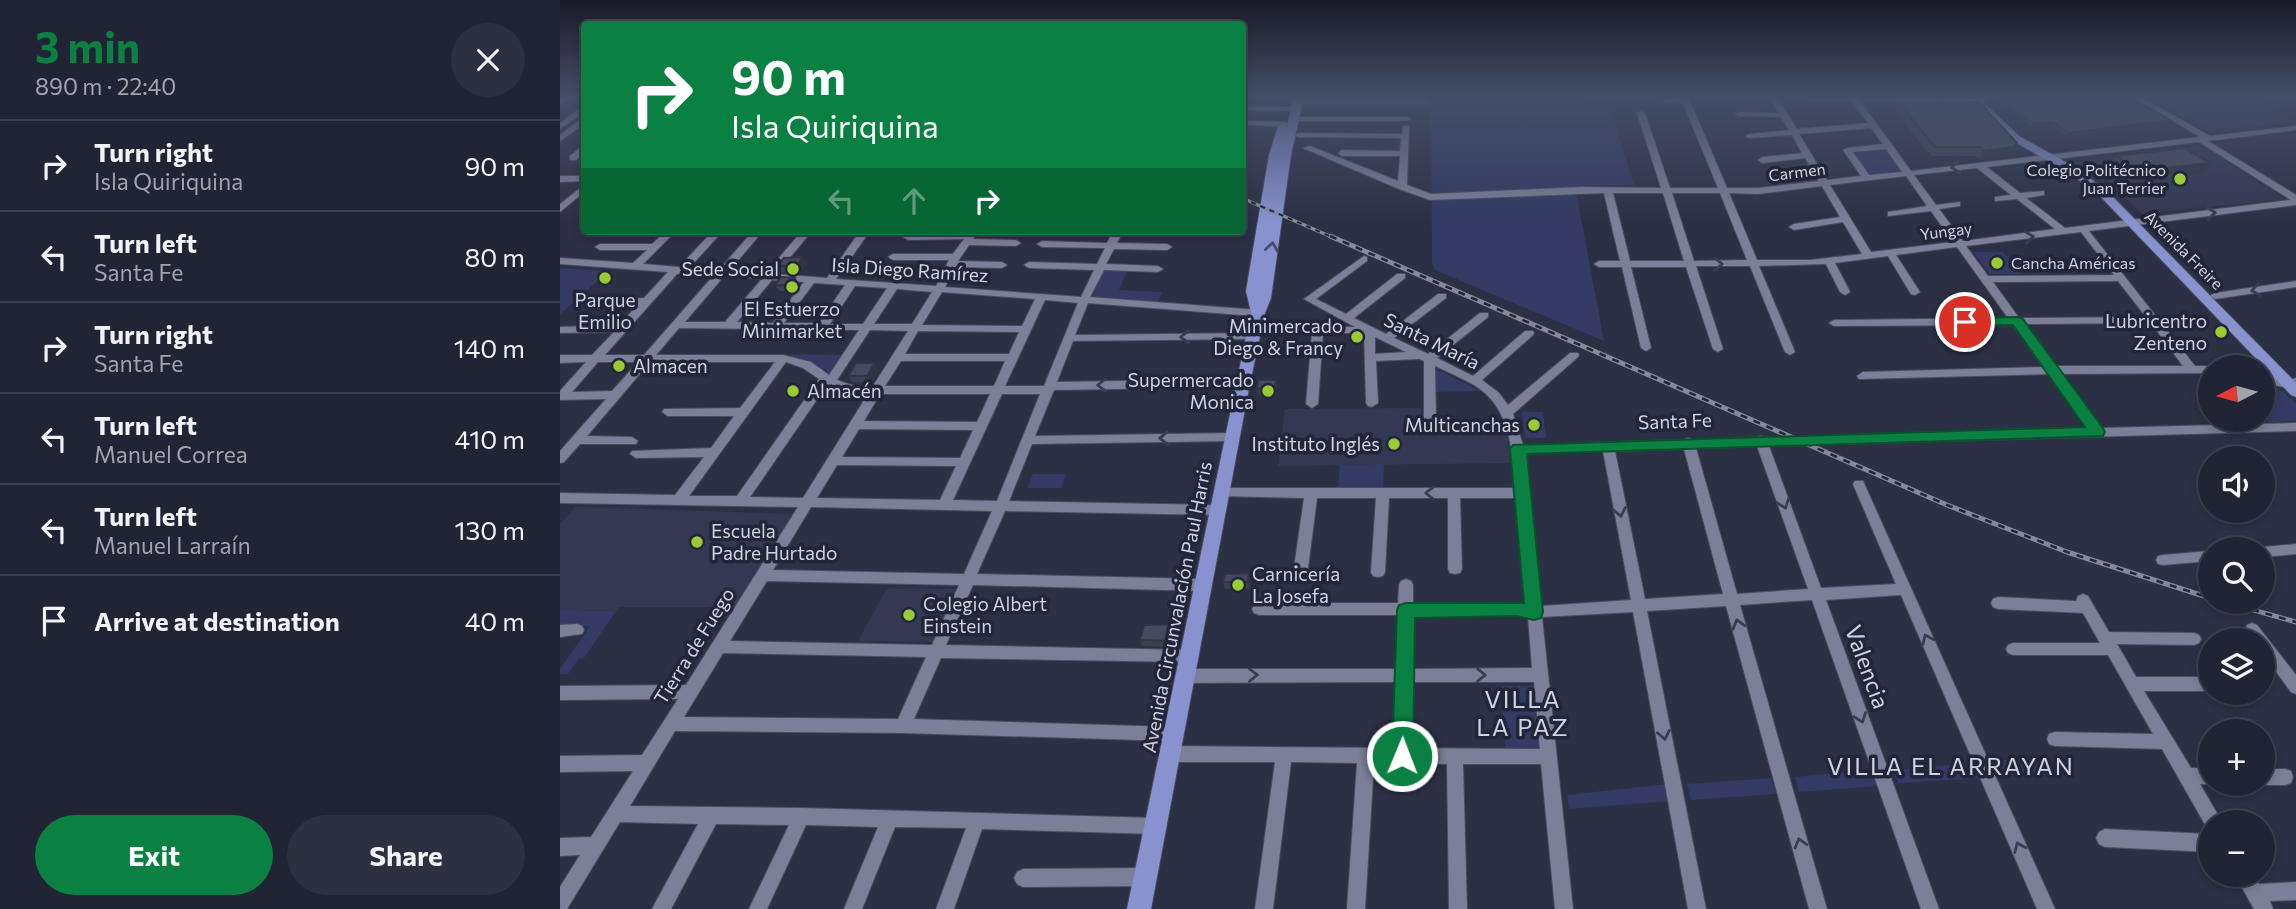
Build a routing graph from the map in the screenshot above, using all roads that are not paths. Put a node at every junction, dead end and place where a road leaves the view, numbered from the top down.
1 (1281, 137) edge
2 (1405, 137) edge
3 (1649, 137) edge
4 (1701, 137) edge
5 (1798, 137) edge
6 (1883, 137) edge
7 (2024, 137) edge
8 (2217, 137) edge
9 (2204, 139) junction
10 (1889, 146) junction
11 (1307, 148) dead end
12 (581, 151) edge
13 (1342, 153) dead end
14 (1404, 154) junction
15 (1808, 155) junction
16 (2053, 156) junction
17 (573, 158) dead end
18 (1762, 160) dead end
19 (1979, 165) junction
20 (1909, 173) junction
21 (560, 178) edge
22 (1866, 178) junction
23 (581, 179) edge
24 (1825, 183) junction
25 (1402, 187) junction
26 (1608, 190) junction
27 (1666, 190) junction
28 (581, 191) edge
29 (1723, 191) junction
30 (2041, 193) dead end
31 (2018, 197) junction
32 (1998, 199) dead end
33 (2296, 201) edge
34 (1957, 204) dead end
35 (1934, 207) junction
36 (560, 209) edge
37 (1891, 214) dead end
38 (1846, 219) junction
39 (2138, 223) junction
40 (1794, 227) dead end
41 (2084, 230) junction
42 (2064, 232) junction
43 (667, 235) edge
44 (714, 235) edge
45 (755, 235) edge
46 (804, 235) edge
47 (863, 235) edge
48 (1116, 235) edge
49 (971, 236) edge
50 (908, 237) dead end
51 (1016, 243) dead end
52 (1042, 244) dead end
53 (1962, 245) junction
54 (1111, 246) junction
55 (600, 247) dead end
56 (655, 247) junction
57 (1167, 247) dead end
58 (1891, 254) junction
59 (1868, 256) junction
60 (893, 257) dead end
61 (1364, 259) dead end
62 (560, 261) edge
63 (953, 261) junction
64 (1829, 261) junction
65 (1599, 264) dead end
66 (1626, 264) junction
67 (1690, 264) junction
68 (1754, 264) junction
69 (1002, 265) dead end
70 (1029, 265) dead end
71 (1100, 267) junction
72 (634, 268) junction
73 (1158, 269) dead end
74 (677, 271) junction
75 (721, 274) junction
76 (1401, 276) dead end
77 (770, 277) junction
78 (2120, 278) junction
79 (1986, 279) junction
80 (811, 280) junction
81 (829, 282) junction
82 (852, 283) junction
83 (2296, 284) edge
84 (894, 286) junction
85 (937, 289) junction
86 (1845, 292) dead end
87 (1915, 292) dead end
88 (1442, 296) dead end
89 (2215, 296) junction
90 (1041, 298) junction
91 (1084, 300) junction
92 (647, 301) junction
93 (587, 303) dead end
94 (1258, 313) junction
95 (1484, 315) dead end
96 (1347, 318) junction
97 (2152, 320) junction
98 (2017, 321) junction
99 (1834, 323) dead end
100 (678, 325) junction
101 (728, 326) junction
102 (776, 326) junction
103 (822, 327) junction
104 (866, 327) junction
105 (623, 328) junction
106 (915, 328) junction
107 (1026, 329) junction
108 (560, 330) edge
109 (1290, 330) junction
110 (1318, 330) junction
111 (1369, 330) junction
112 (1254, 333) junction
113 (1529, 334) dead end
114 (1070, 338) junction
115 (1387, 338) junction
116 (1646, 348) dead end
117 (1718, 349) dead end
118 (1790, 352) dead end
119 (1574, 355) dead end
120 (897, 356) junction
121 (1425, 357) junction
122 (596, 358) junction
123 (649, 358) junction
124 (783, 358) junction
125 (1012, 358) junction
126 (1370, 358) junction
127 (560, 359) edge
128 (2192, 369) junction
129 (2198, 369) edge
130 (2052, 370) junction
131 (1863, 376) dead end
132 (828, 380) junction
133 (1474, 381) junction
134 (2275, 381) edge
135 (1243, 383) junction
136 (2294, 384) edge
137 (1049, 388) junction
138 (876, 390) junction
139 (998, 390) junction
140 (616, 395) junction
141 (561, 396) edge
142 (1372, 403) dead end
143 (1312, 404) dead end
144 (668, 412) dead end
145 (743, 412) junction
146 (1507, 412) junction
147 (1430, 418) dead end
148 (855, 425) junction
149 (981, 426) junction
150 (2296, 427) edge
151 (2097, 432) junction
152 (1233, 437) junction
153 (577, 440) junction
154 (1028, 440) junction
155 (1761, 440) junction
156 (632, 441) dead end
157 (1688, 442) junction
158 (1608, 445) junction
159 (1518, 449) junction
160 (713, 452) junction
161 (636, 454) dead end
162 (560, 459) edge
163 (832, 461) junction
164 (964, 462) junction
165 (1859, 484) dead end
166 (1311, 493) junction
167 (1382, 493) junction
168 (1454, 493) junction
169 (1522, 493) junction
170 (560, 498) edge
171 (678, 501) junction
172 (740, 502) junction
173 (1220, 502) junction
174 (806, 503) junction
175 (944, 505) junction
176 (1001, 506) junction
177 (2296, 549) edge
178 (2275, 551) edge
179 (2198, 557) edge
180 (2163, 561) dead end
181 (1301, 568) dead end
182 (1455, 569) dead end
183 (1378, 572) dead end
184 (762, 575) junction
185 (969, 581) junction
186 (1203, 585) junction
187 (1406, 585) dead end
188 (1905, 589) junction
189 (1817, 594) junction
190 (1731, 600) junction
191 (1998, 603) dead end
192 (1638, 606) junction
193 (1259, 609) dead end
194 (1406, 610) junction
195 (1534, 612) junction
196 (560, 631) edge
197 (577, 631) dead end
198 (2194, 639) dead end
199 (2108, 643) junction
200 (718, 647) junction
201 (2013, 649) dead end
202 (937, 652) junction
203 (1189, 656) junction
204 (2275, 659) edge
205 (1404, 675) junction
206 (1540, 675) junction
207 (1185, 676) junction
208 (2132, 684) junction
209 (2198, 684) edge
210 (2296, 687) edge
211 (690, 692) junction
212 (560, 693) edge
213 (670, 724) junction
214 (903, 726) junction
215 (1173, 734) junction
216 (2055, 739) dead end
217 (2166, 742) junction
218 (1170, 754) junction
219 (1284, 755) junction
220 (1366, 755) junction
221 (1402, 756) junction
222 (1455, 756) junction
223 (1549, 757) junction
224 (647, 763) junction
225 (560, 764) edge
226 (2186, 776) junction
227 (2198, 776) edge
228 (2275, 777) edge
229 (2286, 777) dead end
230 (2206, 810) edge
231 (615, 814) junction
232 (712, 816) junction
233 (802, 816) junction
234 (890, 818) junction
235 (977, 820) junction
236 (1155, 826) junction
237 (2105, 838) dead end
238 (2198, 842) edge
239 (596, 846) junction
240 (560, 847) edge
241 (1145, 877) junction
242 (1023, 878) dead end
243 (2252, 887) edge
244 (2296, 891) edge
245 (2255, 892) junction
246 (560, 904) edge
247 (661, 909) edge
248 (758, 909) edge
249 (852, 909) edge
250 (945, 909) edge
251 (1139, 909) edge
252 (1264, 909) edge
253 (1356, 909) edge
254 (1458, 909) edge
255 (1564, 909) edge
256 (1697, 909) edge
257 (1818, 909) edge
258 (1930, 909) edge
259 (2046, 909) edge
260 (2264, 909) edge

1 - 94 main road, Avenida Circunvalación Paul Harris
2 - 14 street
3 - 27 street
4 - 29 street
5 - 15 street
6 - 10 street
7 - 16 main road, Avenida Freire
8 - 9 street, Carmen
9 - 16 street, Carmen
9 - 33 street
10 - 20 street
10 - 22 street
11 - 25 street, Carmen
12 - 17 street
13 - 14 street
14 - 25 street
15 - 18 street
15 - 24 street
16 - 19 street, Carmen
16 - 39 main road, Avenida Freire
19 -> 20 street, Carmen
19 - 31 street
20 - 22 street, Carmen
20 - 35 street
21 - 23 street
22 - 24 street, Carmen
24 - 29 street, Carmen
24 - 38 street
25 - 26 street, Carmen
26 - 27 street, Carmen
26 - 66 street
27 - 29 street, Carmen
27 - 67 street
28 - 36 street
29 - 68 street
30 - 31 street
31 - 32 street
31 - 42 street
39 -> 33 street, Yungay
34 - 35 street
35 - 37 street
35 - 53 street
38 - 40 street
38 - 59 street
39 - 41 street, Yungay
39 - 89 main road, Avenida Freire
39 - 136 main road, Avenida Freire
41 - 42 street, Yungay
41 - 78 street
53 -> 42 street, Yungay
43 - 56 street
44 - 74 street
45 - 75 street
46 - 77 street
47 - 81 street
48 - 54 street
49 - 50 street
49 - 51 street
49 - 63 street, Tierra de Fuego
52 - 54 street
53 - 58 street, Yungay
53 - 79 street
54 - 57 street
54 - 71 street
55 - 56 street
56 - 72 street
58 - 59 street, Yungay
58 - 87 street
59 - 64 street, Yungay
60 - 63 street
61 - 96 street
62 - 72 street, Isla Diego Ramírez
63 - 69 street
63 - 85 street, Tierra de Fuego
64 - 68 street, Yungay
64 - 86 street
65 - 66 street, Yungay
66 - 67 street, Yungay
66 - 116 street
67 -> 68 street, Yungay
67 - 117 street
68 - 118 street
70 - 71 street
71 - 73 street
71 - 91 street
72 - 74 street, Isla Diego Ramírez
74 - 75 street, Isla Diego Ramírez
74 - 92 street
75 - 77 street, Isla Diego Ramírez
75 - 100 street
76 - 96 street
77 - 80 street, Isla Diego Ramírez
77 - 101 street
78 - 79 street
78 - 97 street
79 - 98 street
80 - 81 street, Isla Diego Ramírez
80 - 102 street
81 - 82 street, Isla Diego Ramírez
82 - 84 street, Isla Diego Ramírez
82 - 103 street
83 -> 89 street
84 - 85 street, Isla Diego Ramírez
84 - 104 street
85 - 90 street, Isla Diego Ramírez
85 - 106 street, Tierra de Fuego
88 - 115 street
89 - 136 main road, Avenida Freire
90 - 91 street, Isla Diego Ramírez
90 - 107 street
91 - 94 street, Isla Diego Ramírez
91 - 114 street
92 - 93 street
92 - 105 street
94 - 109 street, Santa María
94 - 112 main road, Avenida Circunvalación Paul Harris
95 - 121 street
96 - 111 street
97 - 98 street
97 - 128 street
98 - 99 street
98 - 130 street
100 - 101 street
100 - 123 street
101 - 102 street
102 - 103 street
103 - 104 street
104 - 106 street
104 - 132 street
105 - 108 street
105 - 122 street
106 - 107 street
106 - 120 street, Tierra de Fuego
107 - 125 street
109 - 110 street, Santa María
109 - 112 street, Santa María
110 - 111 street, Santa María
110 - 143 street
111 - 115 street, Santa María
111 - 126 street
112 -> 114 street, Santa María
112 - 135 main road, Avenida Circunvalación Paul Harris
113 - 133 street
114 - 137 street
115 - 121 street, Santa María
119 - 146 street
120 - 125 street
120 - 138 street, Tierra de Fuego
121 - 126 street
121 - 133 street, Santa María
121 - 147 street
122 - 123 street
122 - 127 street
122 - 141 street
123 - 124 street
123 - 140 street
124 - 132 street
124 - 145 street
125 - 139 street
126 - 142 street
128 - 129 street
128 - 130 street
130 - 131 street
130 - 151 street
132 - 138 street
132 - 172 street
133 - 146 street, Santa María
134 - 136 street
135 -> 137 street
135 - 152 main road, Avenida Circunvalación Paul Harris
137 - 139 street
137 - 154 street
138 - 139 street
138 - 148 street, Tierra de Fuego
139 - 149 street
140 - 141 street
140 - 153 street
144 - 145 street
145 - 160 street
146 - 159 street, Santa María
148 - 149 street
148 - 163 street, Tierra de Fuego
149 - 164 street
150 - 151 street, Santa Fe
151 - 155 street, Santa Fe
152 -> 154 street
152 - 173 main road, Avenida Circunvalación Paul Harris
153 - 156 street
153 - 162 street
154 - 176 street
155 - 157 street, Santa Fe
155 -> 189 street, Valencia
157 - 158 street, Santa Fe
157 - 190 street
158 - 159 street, Santa Fe
158 -> 192 street
159 - 169 street
160 - 161 street
160 - 171 street
163 - 164 street
163 - 174 street, Tierra de Fuego
164 - 175 street
165 - 188 street
166 - 167 street
166 - 173 street
166 - 181 street
168 -> 167 street
167 - 183 street
168 - 169 street
168 - 182 street
169 - 195 street
170 - 171 street
171 - 172 street
172 - 174 street
173 - 176 street
173 - 186 main road, Avenida Circunvalación Paul Harris
174 - 175 street
174 - 184 street, Tierra de Fuego
175 - 176 street
176 - 185 street
177 - 178 street
179 - 180 street
184 - 185 street
184 - 200 street, Tierra de Fuego
185 - 186 street
185 - 202 street
186 - 203 main road, Avenida Circunvalación Paul Harris
187 - 194 street
188 - 189 street
259 -> 188 street
189 - 190 street
189 -> 258 street, Valencia
190 - 192 street
257 -> 190 street
191 - 199 street
192 - 195 street
192 -> 256 street
193 - 194 street
194 - 195 street
194 - 205 street
195 - 206 street
196 - 197 street
198 - 199 street
199 - 201 street
199 - 208 street
200 - 202 street
200 - 211 street, Tierra de Fuego
202 - 203 street
202 - 214 street
203 - 207 main road, Avenida Circunvalación Paul Harris
204 - 210 street
205 -> 206 street
207 -> 205 street
205 - 221 street
206 - 223 street
207 - 215 main road, Avenida Circunvalación Paul Harris
208 - 209 street
208 - 217 street
211 - 212 street
211 - 213 street, Tierra de Fuego
213 - 214 street
213 - 224 street, Tierra de Fuego
214 - 215 street
215 - 218 main road, Avenida Circunvalación Paul Harris
216 - 217 street
217 - 226 street
218 - 219 street
218 - 236 main road, Avenida Circunvalación Paul Harris
219 - 220 street
219 - 252 street
220 - 221 street
220 - 253 street
221 - 222 street
222 - 223 street
222 - 254 street
223 - 255 street
224 - 225 street
224 - 231 street, Tierra de Fuego
226 - 227 street
226 - 230 street
228 - 229 street
231 - 232 street
231 - 239 street, Tierra de Fuego
232 - 233 street
232 - 247 street
233 - 234 street
233 - 248 street
234 - 235 street
234 - 249 street
235 - 236 street
235 - 250 street
236 - 241 main road, Avenida Circunvalación Paul Harris
237 - 238 street
239 - 240 street
239 - 246 street, Tierra de Fuego
241 - 242 street
241 - 251 main road, Avenida Circunvalación Paul Harris
243 - 245 street
244 - 245 street
245 - 260 street

